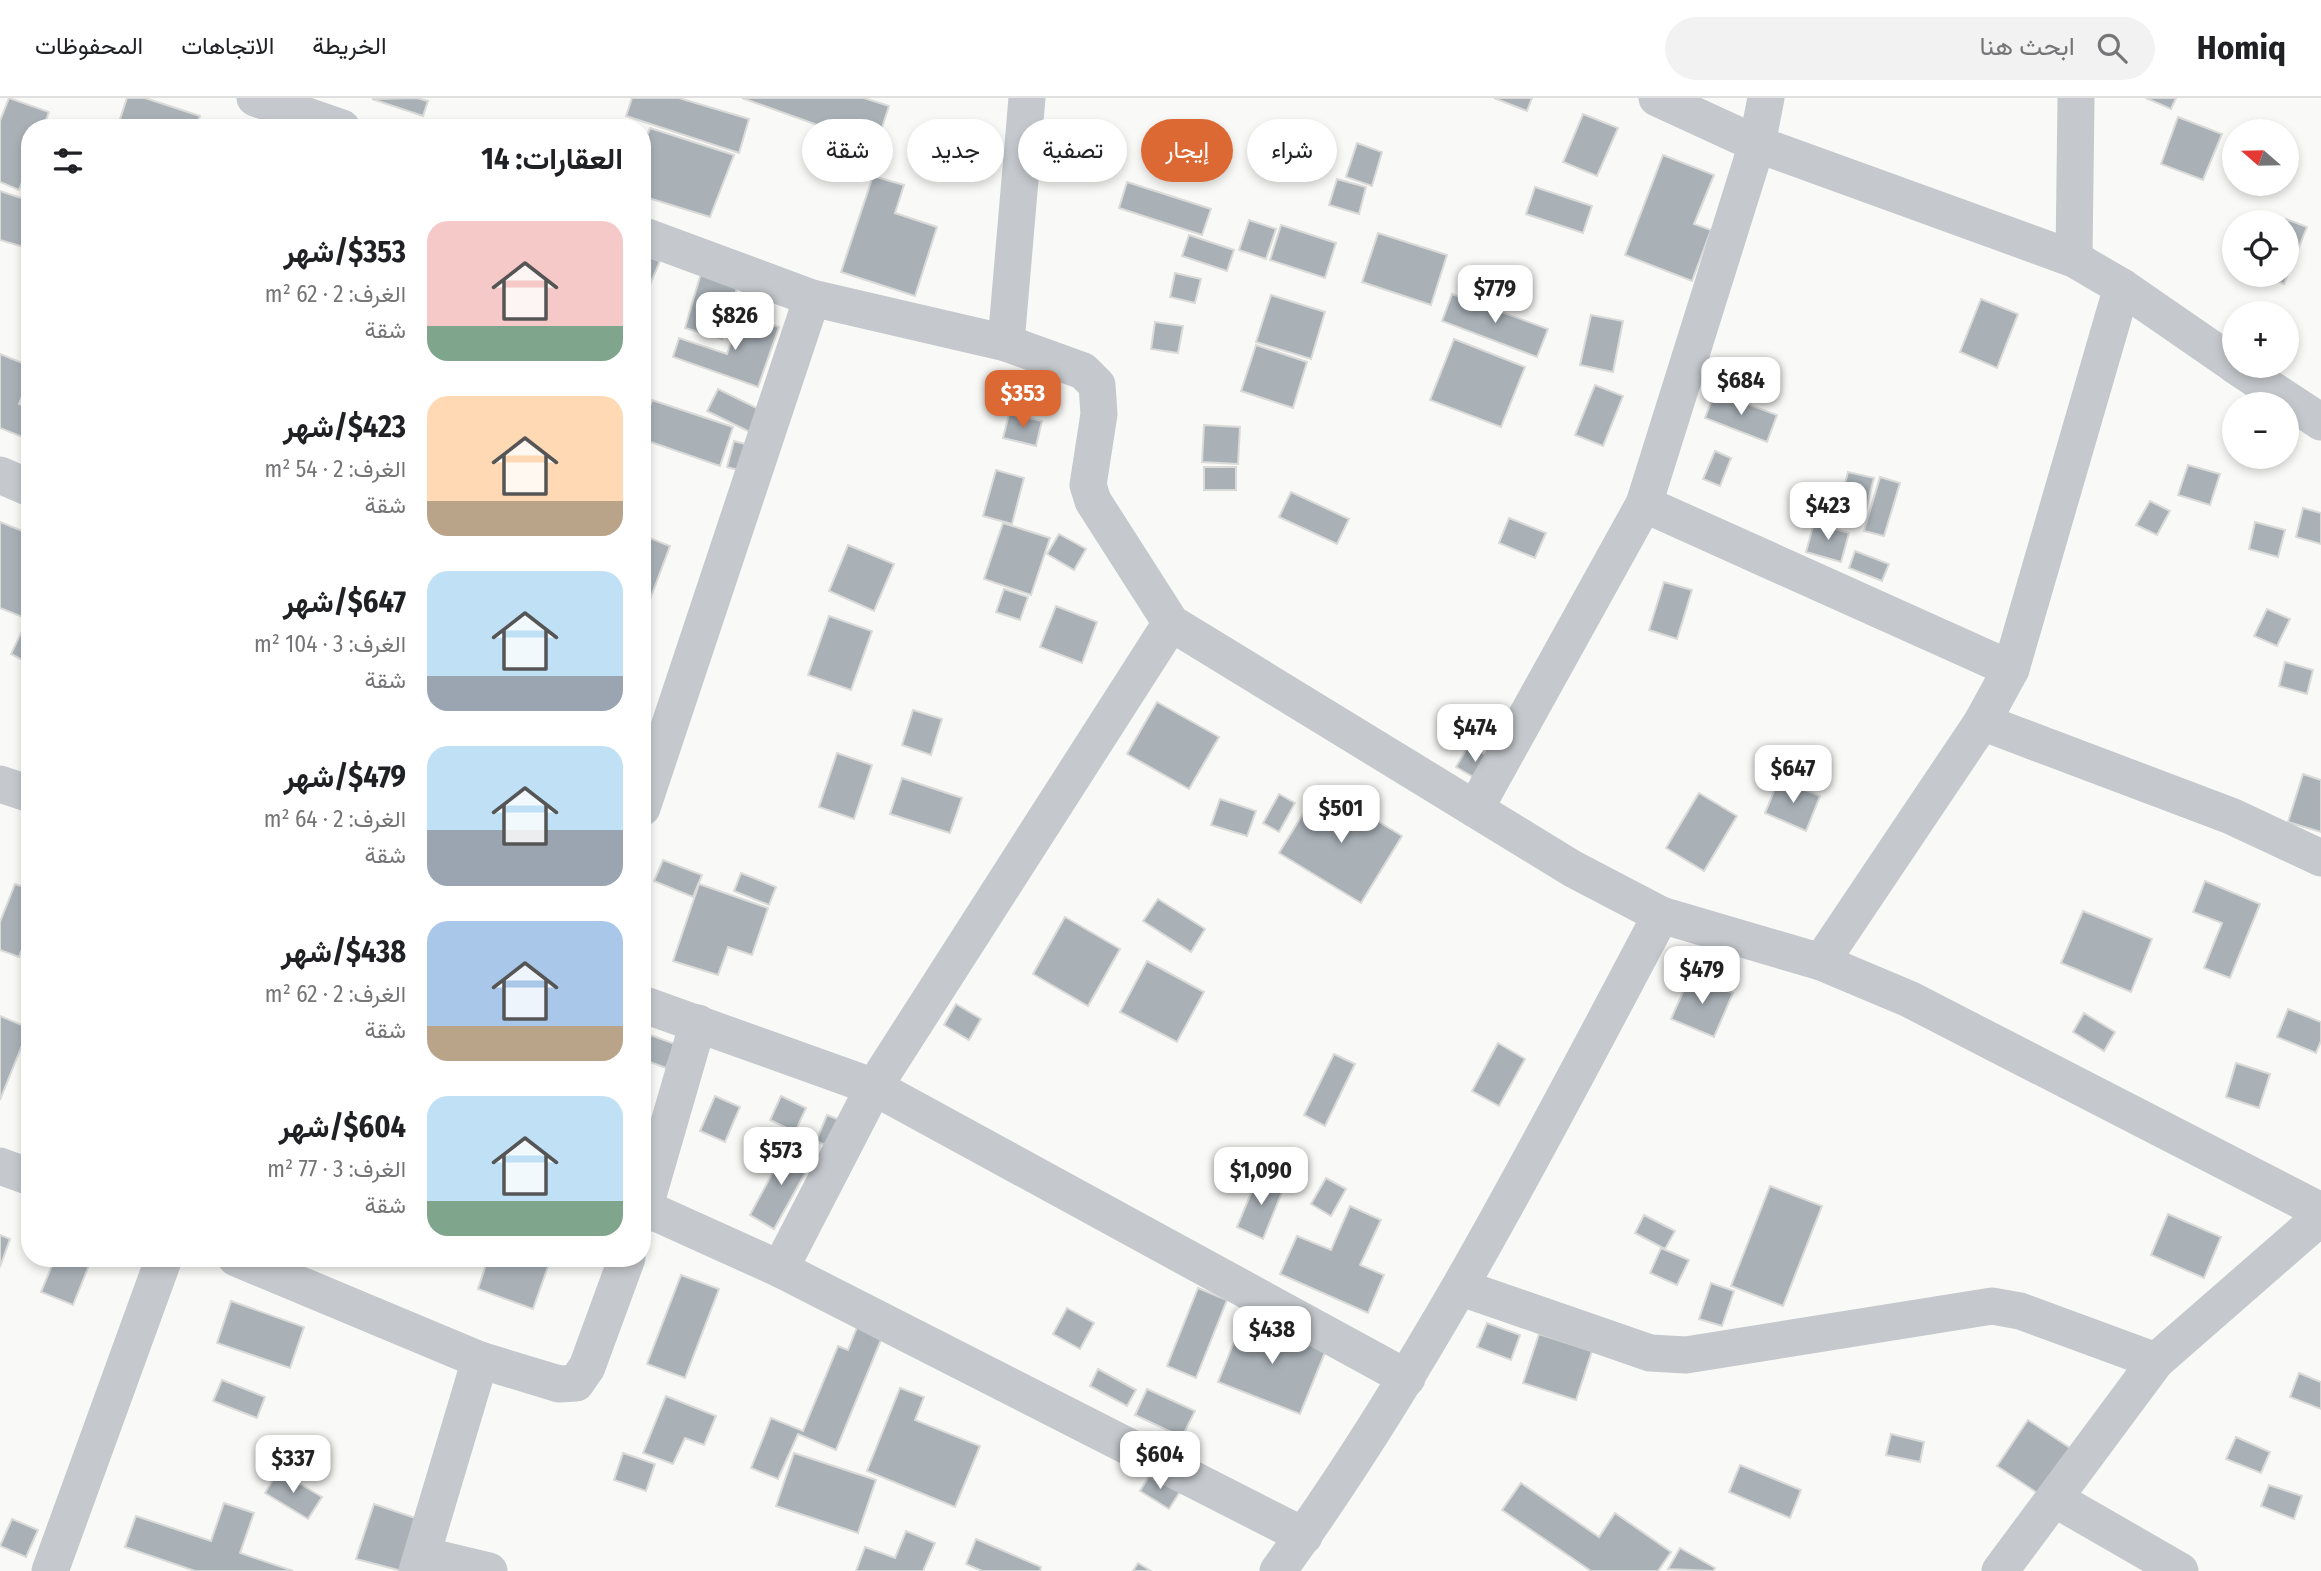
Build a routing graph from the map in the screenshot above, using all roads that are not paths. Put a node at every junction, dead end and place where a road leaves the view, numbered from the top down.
1 (255, 98) edge
2 (1027, 98) edge
3 (1657, 98) edge
4 (1766, 98) edge
5 (2076, 98) edge
6 (298, 119) edge
7 (1757, 144) junction
8 (651, 238) edge
9 (2074, 259) junction
10 (2122, 287) junction
11 (812, 298) junction
12 (1006, 343) junction
13 (2222, 355) edge
14 (2255, 378) edge
15 (2321, 422) edge
16 (0, 475) edge
17 (21, 484) edge
18 (1644, 504) junction
19 (1171, 622) junction
20 (2011, 669) junction
21 (1982, 722) junction
22 (651, 752) edge
23 (0, 784) edge
24 (21, 791) edge
25 (1475, 809) junction
26 (2321, 858) edge
27 (1661, 915) junction
28 (1821, 962) junction
29 (651, 1007) edge
30 (698, 1024) junction
31 (874, 1087) junction
32 (0, 1166) edge
33 (21, 1174) edge
34 (651, 1188) edge
35 (2321, 1211) edge
36 (651, 1215) edge
37 (2321, 1217) edge
38 (161, 1267) edge
39 (258, 1267) edge
40 (624, 1267) edge
41 (780, 1269) junction
42 (1462, 1288) junction
43 (480, 1360) junction
44 (2156, 1361) junction
45 (1407, 1378) junction
46 (2055, 1499) junction
47 (1304, 1536) junction
48 (419, 1563) edge
49 (50, 1571) edge
50 (488, 1571) edge
51 (1278, 1571) edge
52 (2000, 1571) edge
53 (2180, 1571) edge

1 - 6 street
2 - 12 street
3 - 7 street
4 - 7 street
5 - 9 street
7 - 9 street
7 - 18 street
8 - 11 street
9 - 10 street
10 - 13 street
10 - 20 street
11 - 12 street
11 - 22 street
12 - 19 street
14 - 15 street
16 - 17 street
18 - 20 street
18 - 25 street
19 - 25 street
19 - 31 street
20 - 21 street
21 - 26 street
21 - 28 street
23 - 24 street
25 - 27 street
27 - 28 street
27 - 42 street
28 - 35 street
29 - 30 street
30 - 31 street
30 - 34 street
31 - 41 street
31 - 45 street
32 - 33 street
36 - 41 street
37 - 44 street
38 - 49 street
39 - 43 street
40 - 43 street
41 - 47 street
42 - 44 street
42 - 45 street
43 - 48 street
44 - 46 street
45 - 47 street
46 - 52 street
46 - 53 street
47 - 51 street
48 - 50 street

